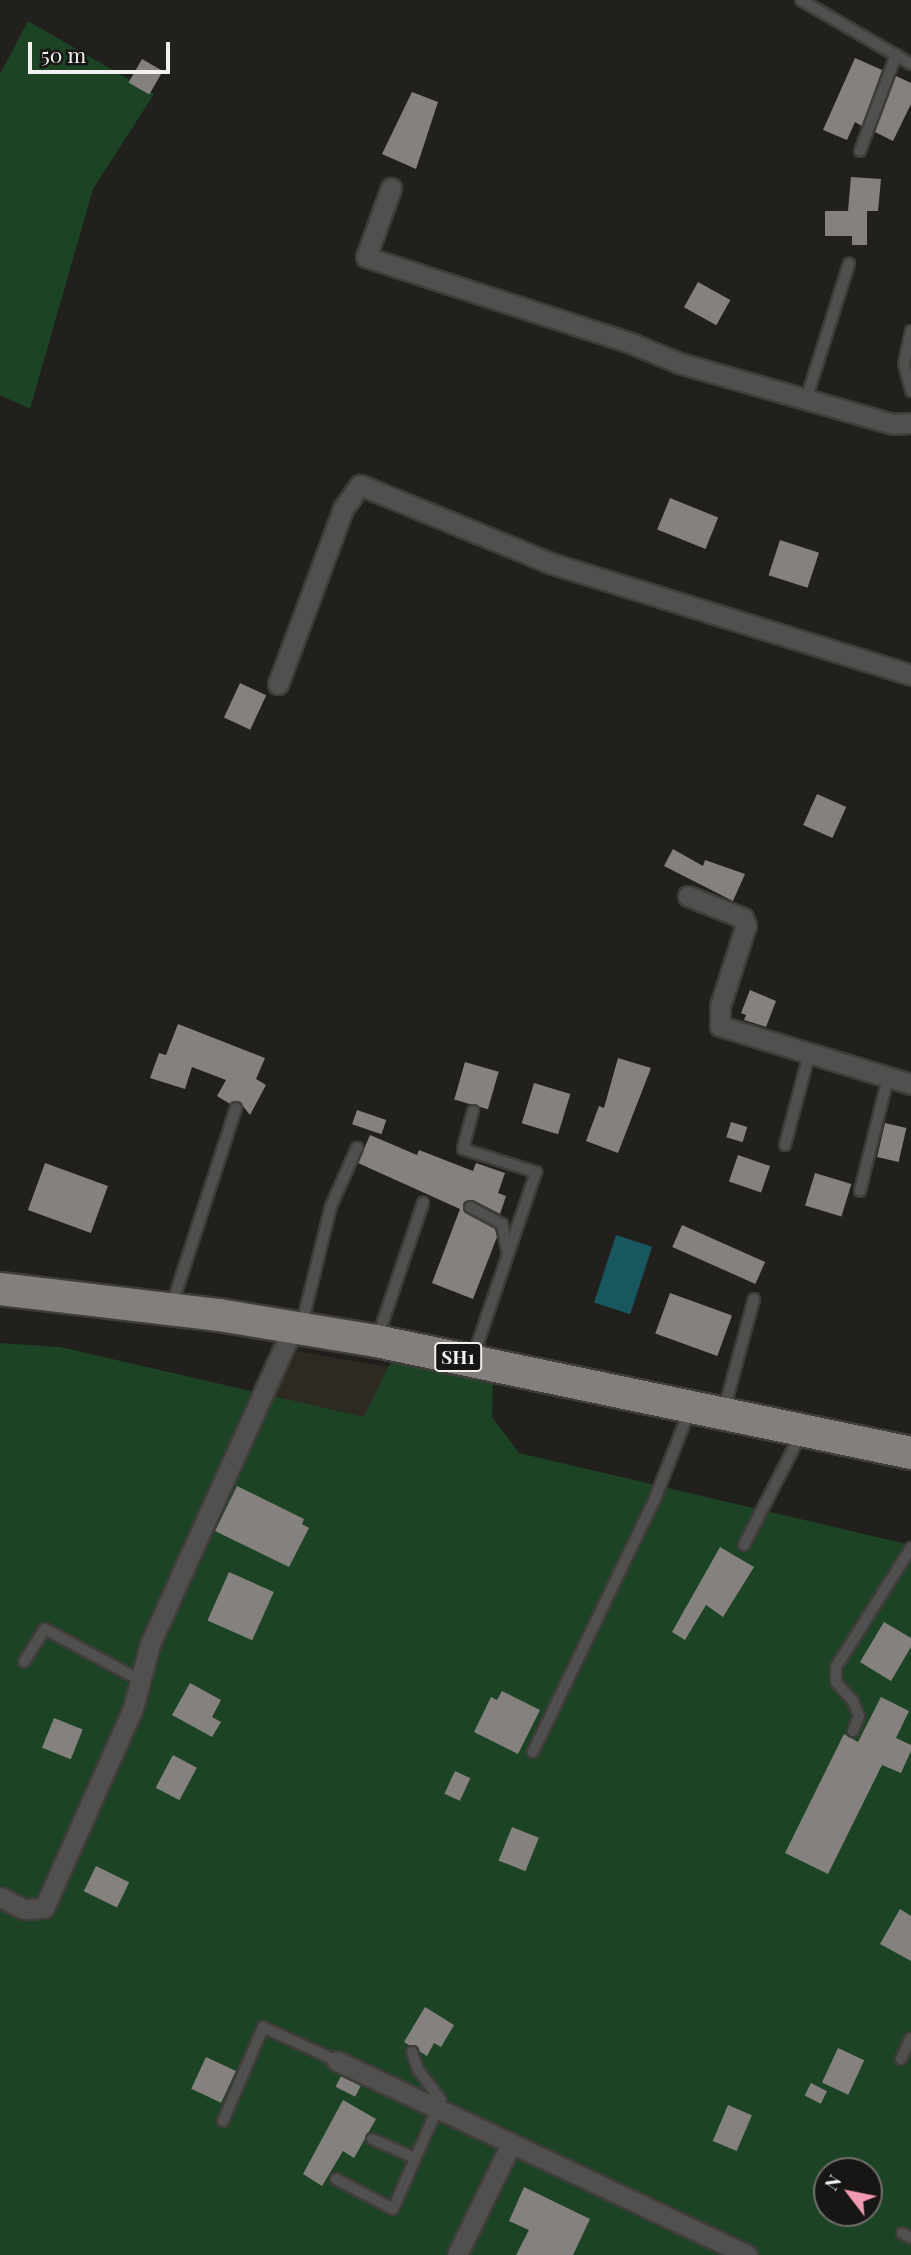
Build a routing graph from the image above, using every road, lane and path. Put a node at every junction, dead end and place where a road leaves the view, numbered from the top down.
1 (801, 0) edge
2 (896, 55) junction
3 (911, 64) edge
4 (860, 151) dead end
5 (391, 188) dead end
6 (849, 264) dead end
7 (911, 331) edge
8 (911, 391) edge
9 (806, 400) junction
10 (911, 424) edge
11 (911, 675) edge
12 (278, 684) dead end
13 (688, 896) dead end
14 (809, 1055) junction
15 (888, 1078) junction
16 (911, 1084) edge
17 (236, 1108) dead end
18 (473, 1111) dead end
19 (785, 1145) dead end
20 (357, 1148) dead end
21 (860, 1191) dead end
22 (423, 1203) dead end
23 (470, 1207) dead end
24 (507, 1251) junction
25 (0, 1289) edge
26 (754, 1299) dead end
27 (171, 1309) junction
28 (297, 1327) junction
29 (376, 1341) junction
30 (472, 1360) junction
31 (691, 1406) junction
32 (724, 1413) junction
33 (803, 1430) junction
34 (911, 1453) edge
35 (744, 1545) dead end
36 (911, 1548) edge
37 (24, 1662) dead end
38 (138, 1679) junction
39 (853, 1731) dead end
40 (533, 1752) dead end
41 (0, 1897) edge
42 (911, 2038) edge
43 (412, 2052) dead end
44 (901, 2059) dead end
45 (337, 2061) joint
46 (437, 2110) junction
47 (223, 2121) dead end
48 (372, 2139) dead end
49 (511, 2144) junction
50 (415, 2158) junction
51 (336, 2179) dead end
52 (736, 2253) edge
53 (457, 2255) edge

1 - 2 lane
2 - 3 lane
2 - 4 lane
5 - 9 street
6 - 9 lane
7 - 8 lane
9 - 10 street
11 - 12 street
13 - 14 street
14 - 15 street
14 - 19 lane
15 - 16 street
15 - 21 lane
17 - 27 lane
18 - 24 lane
20 - 28 lane
22 - 29 lane
23 - 24 lane
24 - 30 lane
25 - 27 main road, SH1
26 - 32 lane
27 - 28 main road, SH1
28 - 29 main road, SH1
28 - 38 street
29 - 30 main road, SH1
30 - 31 main road, SH1
31 - 32 main road, SH1
31 - 40 lane
32 - 33 main road, SH1
33 - 34 main road, SH1
33 - 35 lane
36 - 39 lane
37 - 38 lane
38 - 41 street
42 - 44 lane
43 - 46 lane
45 - 46 street
45 - 47 lane
46 - 49 street
46 - 50 lane
48 - 50 lane
49 - 52 street
49 - 53 street
50 - 51 lane

